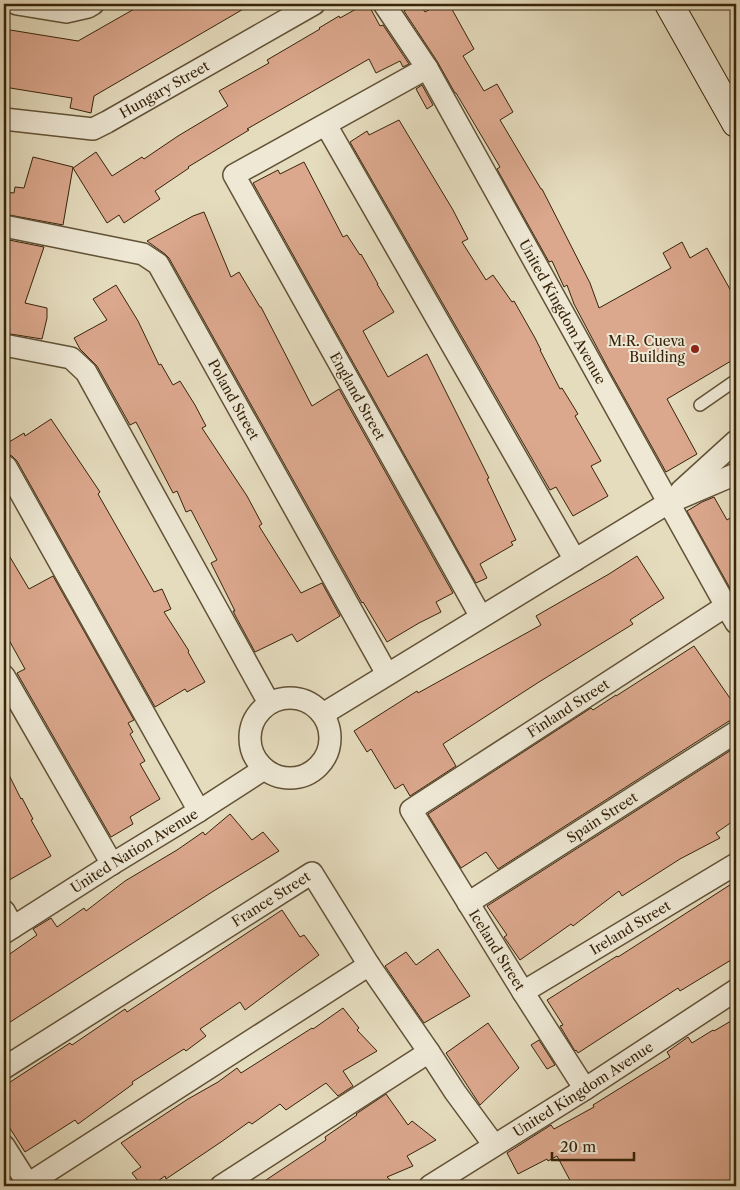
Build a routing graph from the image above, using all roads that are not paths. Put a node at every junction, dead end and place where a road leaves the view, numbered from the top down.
1 (17, 4) edge
2 (93, 4) edge
3 (314, 4) edge
4 (384, 4) edge
5 (669, 4) edge
6 (427, 68) junction
7 (4, 119) edge
8 (736, 123) edge
9 (326, 125) junction
10 (4, 226) edge
11 (4, 345) edge
12 (736, 380) edge
13 (700, 405) dead end
14 (736, 441) edge
15 (4, 466) edge
16 (736, 474) edge
17 (668, 503) junction
18 (575, 560) junction
19 (731, 614) edge
20 (481, 617) junction
21 (387, 674) junction
22 (4, 676) edge
23 (270, 704) junction
24 (323, 714) junction
25 (736, 732) edge
26 (264, 769) junction
27 (411, 810) joint
28 (199, 811) junction
29 (112, 864) junction
30 (736, 864) edge
31 (468, 903) junction
32 (7, 924) edge
33 (369, 965) junction
34 (736, 990) edge
35 (523, 992) junction
36 (429, 1052) junction
37 (4, 1068) edge
38 (585, 1089) junction
39 (494, 1145) junction
40 (4, 1146) edge
41 (30, 1185) edge
42 (221, 1186) edge
43 (430, 1186) edge

1 - 2 street
3 - 7 street, Hungary Street
4 - 6 street, United Kingdom Avenue
5 - 8 main road
6 - 9 street
6 - 17 street, United Kingdom Avenue
9 - 18 street
9 - 20 street, England Street
10 - 21 street, Poland Street
11 - 23 street
12 - 13 lane
14 - 17 street
15 - 28 street
16 - 17 street
17 - 18 street
17 - 19 street, United Kingdom Avenue
18 - 20 street
19 - 27 street, Finland Street
20 - 21 street
21 - 24 street
22 - 29 street
23 - 24 street
23 - 26 street
24 - 26 street
25 - 31 street, Spain Street
26 - 28 street, United Nation Avenue
27 - 31 street, Iceland Street
28 - 29 street, United Nation Avenue
29 - 32 street, United Nation Avenue
30 - 35 street, Ireland Street
31 - 35 street, Iceland Street
33 - 36 street, France Street
33 - 37 street, France Street
33 - 41 street
34 - 38 street, United Kingdom Avenue
35 - 38 street, Iceland Street
36 - 39 street, France Street
36 - 42 street
38 - 39 street, United Kingdom Avenue
39 - 43 street, United Kingdom Avenue
40 - 41 street

